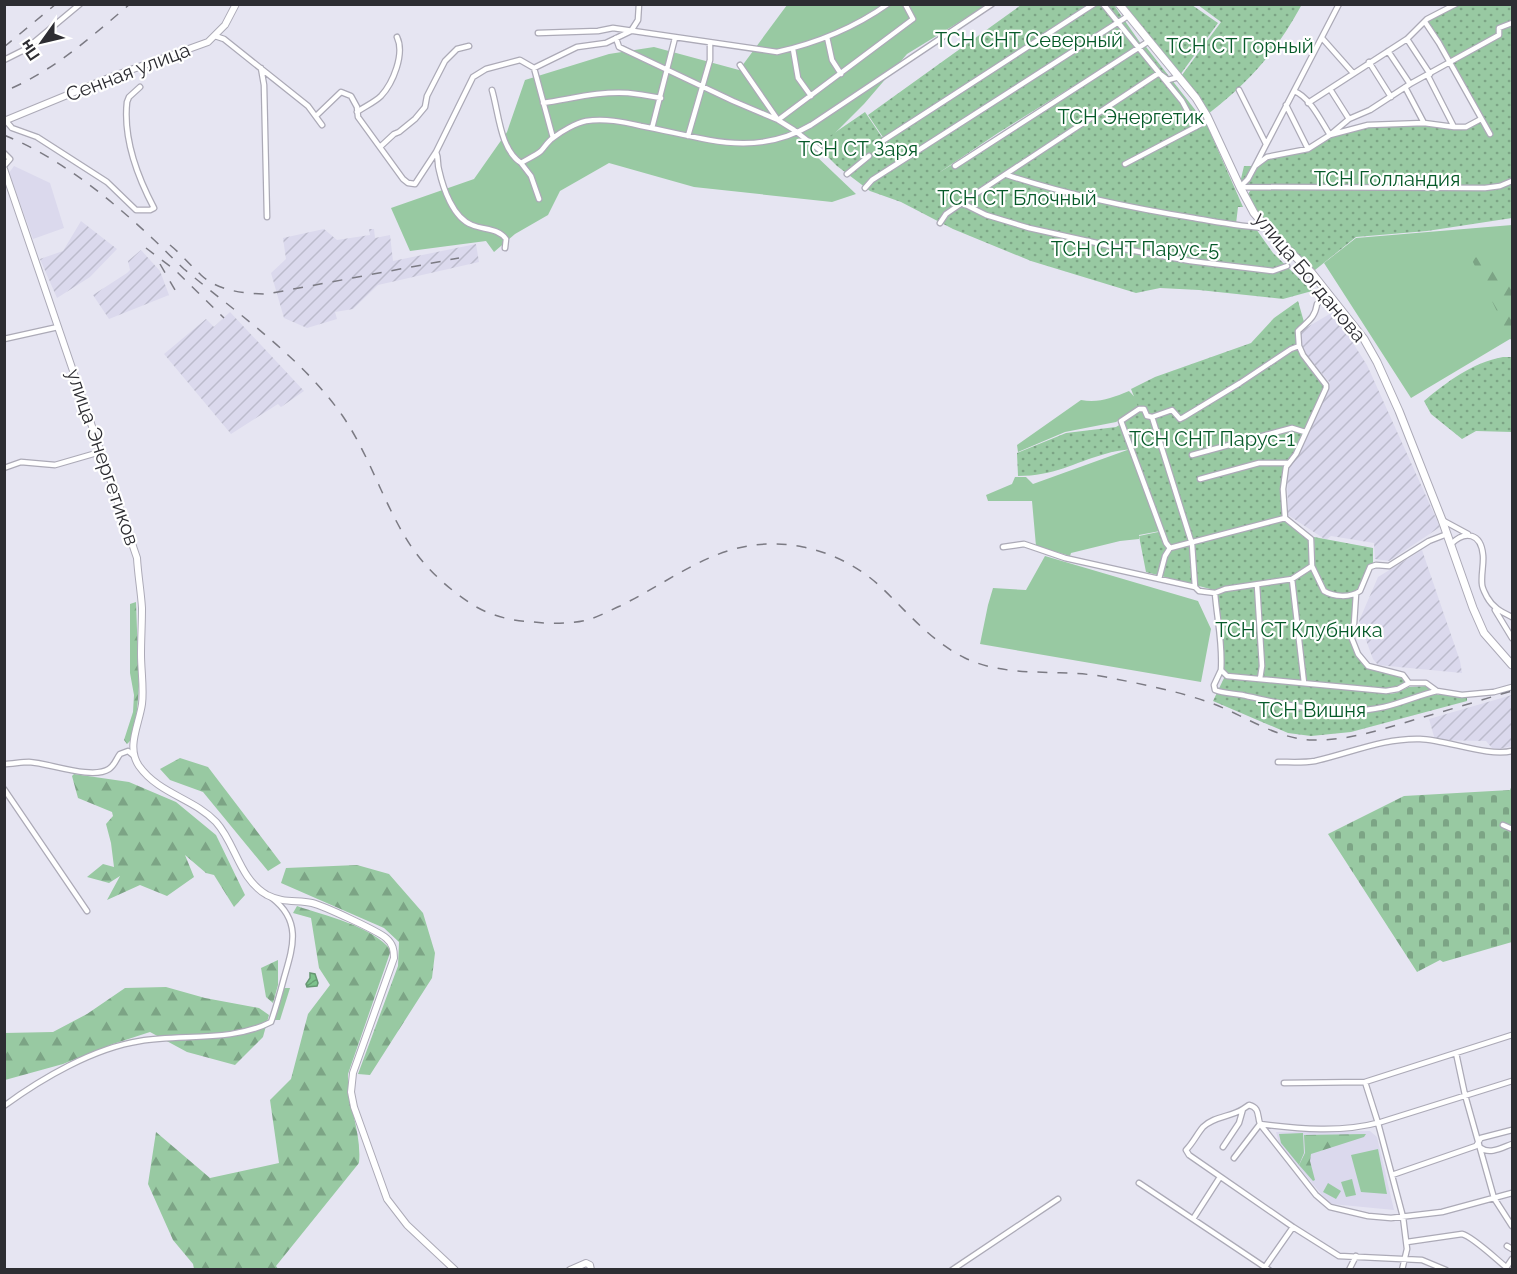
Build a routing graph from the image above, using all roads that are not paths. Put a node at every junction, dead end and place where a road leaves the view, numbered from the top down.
1 (80, 4) edge
2 (236, 4) edge
3 (639, 4) edge
4 (888, 4) edge
5 (905, 4) edge
6 (992, 4) edge
7 (1094, 4) edge
8 (1103, 4) edge
9 (1119, 4) edge
10 (1339, 4) edge
11 (1456, 4) edge
12 (1128, 16) junction
13 (1118, 22) junction
14 (1425, 22) junction
15 (1512, 23) edge
16 (631, 31) junction
17 (538, 33) dead end
18 (215, 36) junction
19 (397, 37) dead end
20 (827, 37) junction
21 (675, 38) junction
22 (1322, 38) junction
23 (616, 39) junction
24 (1407, 39) junction
25 (1149, 41) junction
26 (710, 43) junction
27 (469, 46) dead end
28 (1139, 48) junction
29 (793, 49) junction
30 (1388, 51) junction
31 (4, 60) edge
32 (1369, 62) junction
33 (1449, 63) junction
34 (740, 65) dead end
35 (532, 67) junction
36 (261, 68) junction
37 (668, 71) junction
38 (1353, 73) junction
39 (841, 74) junction
40 (1159, 74) junction
41 (1429, 75) junction
42 (1179, 77) junction
43 (1410, 84) junction
44 (140, 87) dead end
45 (1405, 87) junction
46 (703, 88) junction
47 (1330, 89) junction
48 (492, 90) dead end
49 (1239, 90) dead end
50 (1294, 91) junction
51 (811, 96) junction
52 (1391, 97) junction
53 (661, 98) junction
54 (543, 103) junction
55 (1308, 103) junction
56 (1286, 105) junction
57 (357, 112) junction
58 (316, 116) junction
59 (1348, 119) junction
60 (1481, 119) junction
61 (778, 120) junction
62 (1209, 120) junction
63 (5, 121) edge
64 (1424, 123) junction
65 (322, 125) dead end
66 (1196, 127) junction
67 (1454, 127) junction
68 (652, 128) junction
69 (798, 133) junction
70 (1490, 134) dead end
71 (1330, 135) junction
72 (688, 136) junction
73 (553, 138) junction
74 (884, 140) dead end
75 (1266, 144) junction
76 (380, 147) junction
77 (1308, 149) junction
78 (436, 152) junction
79 (821, 152) dead end
80 (4, 153) edge
81 (869, 156) dead end
82 (521, 163) junction
83 (1125, 164) dead end
84 (955, 166) dead end
85 (1255, 166) junction
86 (4, 168) edge
87 (847, 174) dead end
88 (1007, 175) junction
89 (1512, 181) edge
90 (1240, 187) junction
91 (865, 188) dead end
92 (539, 199) dead end
93 (962, 203) junction
94 (267, 217) dead end
95 (940, 223) dead end
96 (1267, 228) junction
97 (505, 248) dead end
98 (1287, 266) dead end
99 (1328, 294) junction
100 (58, 327) junction
101 (4, 339) edge
102 (1299, 346) junction
103 (1152, 417) junction
104 (1305, 432) junction
105 (100, 452) junction
106 (1192, 455) dead end
107 (1288, 462) junction
108 (4, 468) edge
109 (1200, 478) dead end
110 (1285, 518) junction
111 (1442, 520) junction
112 (1447, 534) junction
113 (1471, 535) junction
114 (1192, 543) junction
115 (1451, 544) junction
116 (1003, 547) dead end
117 (1170, 548) junction
118 (1312, 566) junction
119 (1160, 579) junction
120 (1292, 579) junction
121 (1257, 585) junction
122 (1195, 587) junction
123 (1215, 593) junction
124 (1356, 594) junction
125 (1494, 607) junction
126 (1512, 617) edge
127 (1512, 638) edge
128 (1512, 665) edge
129 (1221, 670) junction
130 (1260, 679) junction
131 (1304, 683) junction
132 (1409, 683) junction
133 (1512, 687) edge
134 (1437, 691) junction
135 (1512, 751) edge
136 (131, 753) junction
137 (1278, 762) dead end
138 (4, 764) edge
139 (4, 789) edge
140 (1503, 825) dead end
141 (1512, 829) edge
142 (268, 896) junction
143 (299, 902) junction
144 (87, 911) dead end
145 (290, 919) junction
146 (1512, 1035) edge
147 (1456, 1053) junction
148 (1512, 1081) edge
149 (1284, 1083) dead end
150 (1365, 1083) junction
151 (1465, 1095) junction
152 (4, 1106) edge
153 (1243, 1109) junction
154 (1378, 1123) junction
155 (1260, 1124) junction
156 (1512, 1130) edge
157 (1512, 1144) edge
158 (1478, 1146) junction
159 (1223, 1147) dead end
160 (1234, 1158) dead end
161 (1392, 1175) junction
162 (1220, 1177) junction
163 (1138, 1183) dead end
164 (1512, 1193) edge
165 (1494, 1198) junction
166 (1058, 1199) dead end
167 (1403, 1217) junction
168 (1193, 1220) junction
169 (1512, 1226) edge
170 (1293, 1227) junction
171 (1407, 1242) junction
172 (1356, 1256) junction
173 (1406, 1259) junction
174 (1512, 1259) edge
175 (1267, 1268) edge
176 (1505, 1268) edge
177 (454, 1269) edge
178 (570, 1269) edge
179 (591, 1269) edge
180 (952, 1269) edge
181 (1349, 1269) edge
182 (1402, 1269) edge
183 (1446, 1269) edge

1 - 31 street
2 - 18 main road, Сенная улица
3 - 16 street
4 - 20 street
5 - 39 street
6 - 69 street
7 - 74 street
8 - 13 street
9 - 12 main road, улица Богданова
10 - 22 street
11 - 14 street
12 - 13 street
12 - 25 main road, улица Богданова
13 - 28 street
13 - 91 street
14 - 24 street
14 - 33 street
15 - 33 street
16 - 17 street
16 - 21 street
16 - 23 street
18 - 36 street
18 - 63 main road, Сенная улица
19 - 57 street
20 - 29 street
20 - 39 street
21 - 26 street
21 - 37 street
22 - 38 street
22 - 50 street
23 - 35 street
23 - 37 street
24 - 30 street
24 - 41 street
25 - 28 street
25 - 42 main road, улица Богданова
26 - 29 street
26 - 46 street
27 - 76 street
28 - 40 street
28 - 84 street
29 - 51 street
30 - 32 street
30 - 43 street
32 - 38 street
32 - 52 street
33 - 41 street
33 - 60 street
34 - 61 street
35 - 54 street
35 - 78 street
36 - 58 street
36 - 94 street
37 - 46 street
37 - 53 street
38 - 47 street
39 - 51 street
40 - 42 street
40 - 66 street
40 - 88 street
41 - 43 street
41 - 67 street
42 - 62 main road, улица Богданова
43 - 45 street
44 - 63 street
45 - 52 street
45 - 64 street
46 - 61 street
46 - 72 street
47 - 55 street
47 - 59 street
48 - 82 street
49 - 75 street
50 - 55 street
50 - 56 street
51 - 61 street
52 - 59 street
53 - 54 street
53 - 68 street
54 - 73 street
55 - 71 street
56 - 75 street
56 - 77 street
57 - 58 street
57 - 76 street
58 - 65 street
59 - 71 street
60 - 67 street
60 - 70 street
61 - 69 street
62 - 66 street
62 - 90 main road, улица Богданова
64 - 67 street
64 - 71 street
66 - 83 street
68 - 72 street
68 - 73 street
69 - 72 street
69 - 79 street
71 - 77 street
73 - 82 street
75 - 85 street
76 - 78 street
77 - 85 street
78 - 97 street
80 - 86 street
81 - 87 street
82 - 92 street
85 - 90 street
86 - 100 main road, улица Энергетиков
88 - 93 street
88 - 96 street
89 - 90 street
90 - 96 main road, улица Богданова
93 - 95 street
93 - 98 street
96 - 99 main road, улица Богданова
99 - 102 street
99 - 111 main road, улица Богданова
100 - 101 street
100 - 105 main road, улица Энергетиков
102 - 103 street
102 - 104 street
103 - 114 street
103 - 117 street
104 - 106 street
104 - 107 street
105 - 108 street
105 - 136 main road, улица Энергетиков
107 - 109 street
107 - 110 street
110 - 114 street
110 - 118 street
111 - 112 main road, улица Богданова
111 - 113 street
112 - 115 main road, улица Богданова
112 - 124 street
113 - 115 street
113 - 125 street
114 - 117 street
114 - 122 street
115 - 128 main road, улица Богданова
116 - 119 street
117 - 119 street
118 - 120 street
118 - 124 street
119 - 122 street
120 - 121 street
120 - 131 street
121 - 123 street
121 - 130 street
122 - 123 street
123 - 129 street
124 - 132 street
125 - 126 street
125 - 127 street
129 - 130 street
129 - 134 street
130 - 131 street
131 - 132 street
132 - 134 street
133 - 134 street
135 - 137 street
136 - 138 street
136 - 142 main road
139 - 144 street
140 - 141 street
142 - 143 main road
142 - 145 street
143 - 145 street
143 - 177 main road
145 - 152 street
146 - 147 street
147 - 150 street
147 - 151 street
148 - 151 street
149 - 150 street
150 - 154 street
151 - 154 street
151 - 158 street
153 - 155 street
153 - 159 street
153 - 162 street
154 - 155 street
154 - 161 street
155 - 160 street
155 - 167 street
156 - 158 street
157 - 158 street
158 - 161 street
158 - 165 street
161 - 167 street
162 - 168 street
162 - 170 street
163 - 168 street
164 - 165 street
165 - 167 street
165 - 169 street
166 - 180 street
167 - 171 street
168 - 175 street
170 - 172 street
170 - 175 street
171 - 173 street
171 - 176 street
172 - 173 street
172 - 181 street
173 - 182 street
173 - 183 street
174 - 176 street
178 - 179 main road

